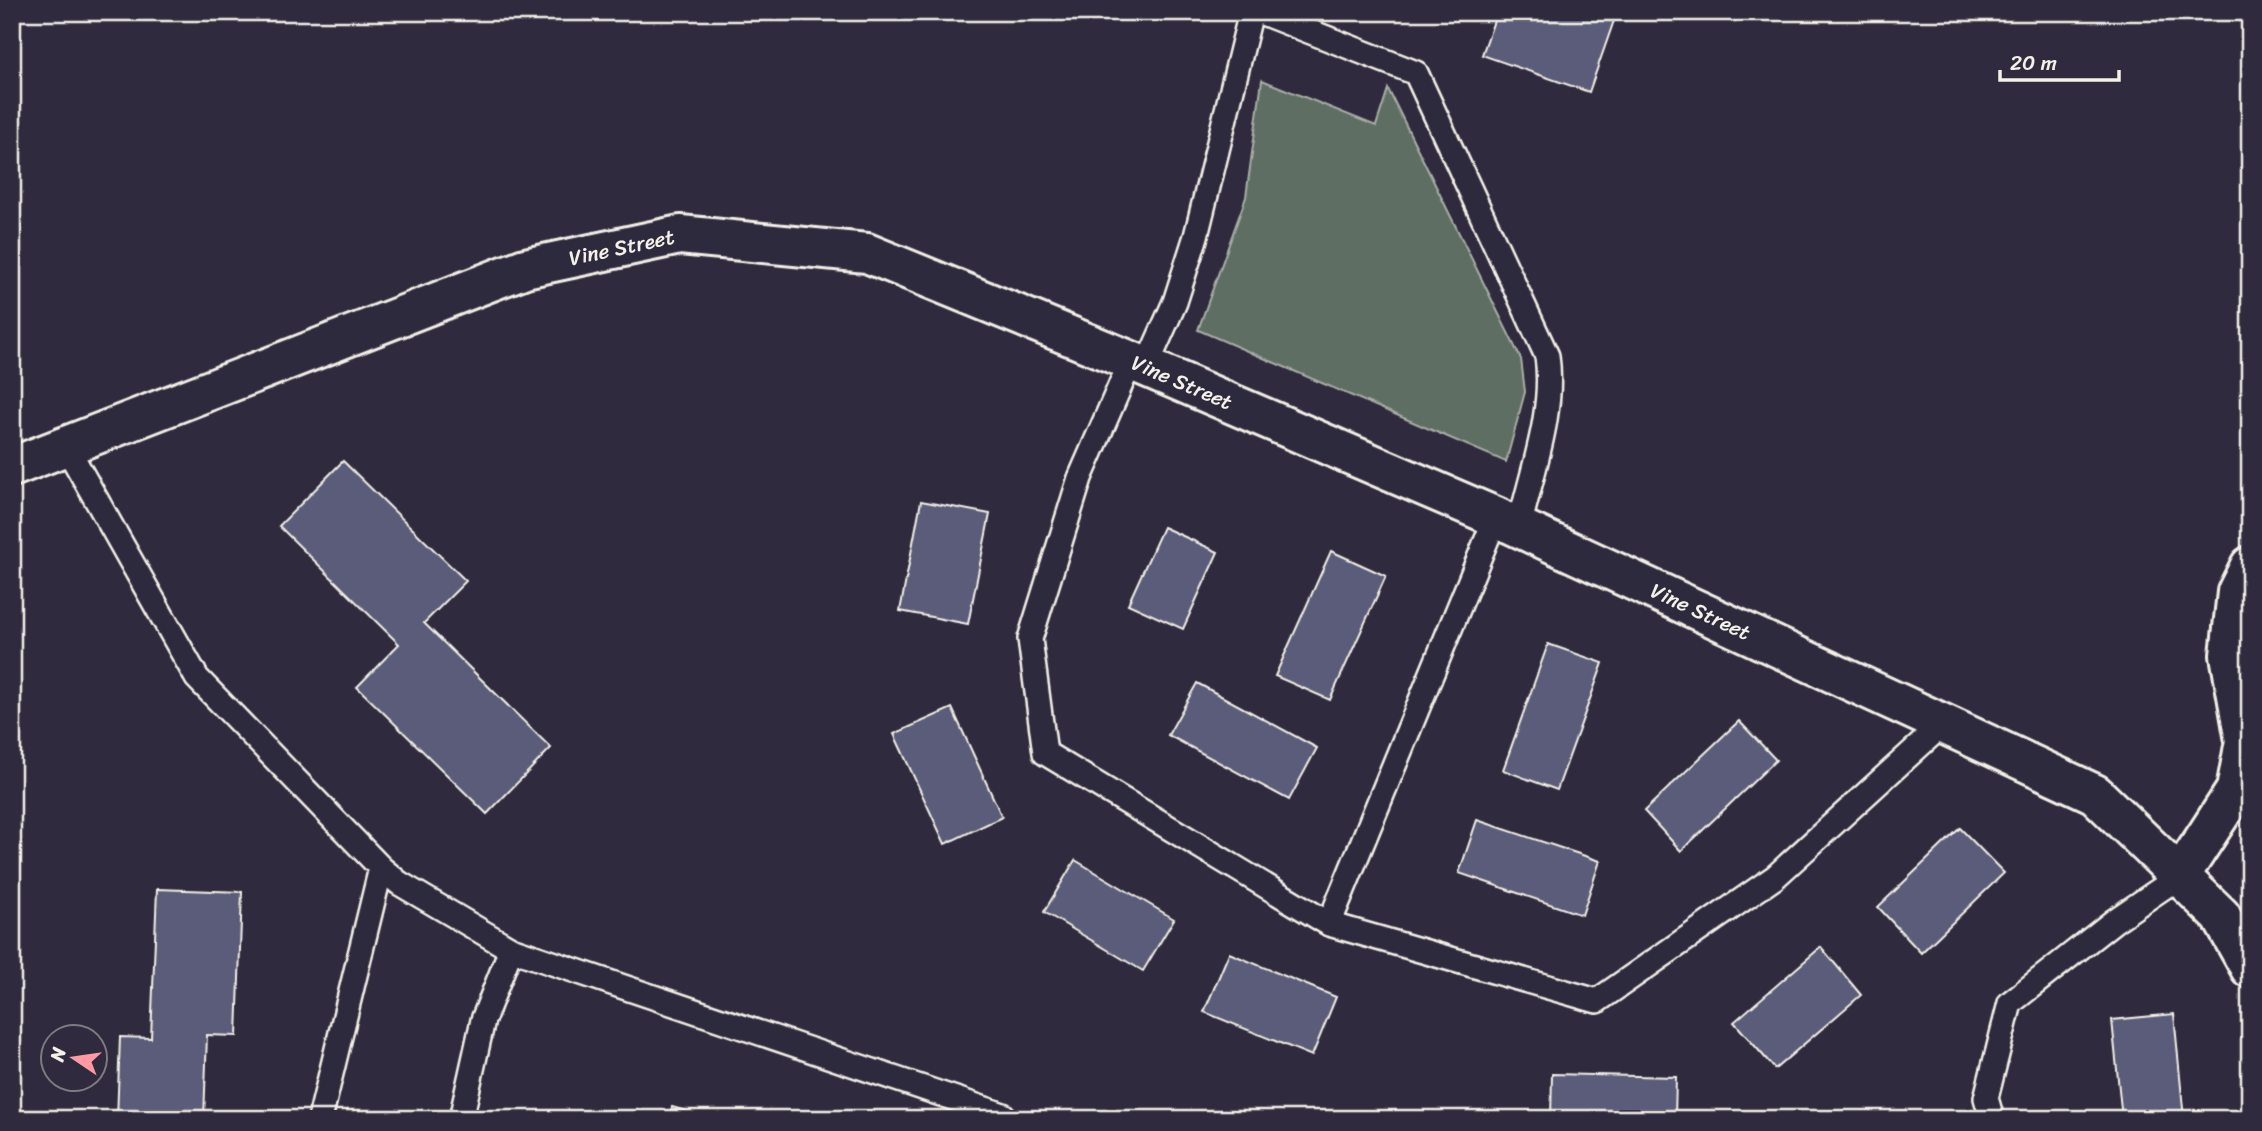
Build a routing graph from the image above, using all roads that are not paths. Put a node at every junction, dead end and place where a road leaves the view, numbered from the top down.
1 (1251, 12) edge
2 (1260, 12) edge
3 (1138, 364) junction
4 (66, 446) junction
5 (12, 467) edge
6 (1507, 523) junction
7 (2250, 566) edge
8 (1942, 724) junction
9 (381, 868) junction
10 (2180, 876) junction
11 (1329, 924) junction
12 (511, 949) junction
13 (2250, 968) edge
14 (1003, 1115) dead end
15 (320, 1119) edge
16 (461, 1119) edge
17 (1992, 1119) edge

1 - 3 lane
2 - 6 lane
3 - 4 main road, Vine Street
3 - 6 main road, Vine Street
3 - 11 lane
4 - 5 main road, Vine Street
4 - 9 lane
6 - 8 main road, Vine Street
6 - 11 lane
7 - 10 main road
8 - 10 main road, Vine Street
8 - 11 lane
9 - 12 lane
9 - 15 lane
10 - 13 main road, Vine Street
10 - 17 lane
12 - 14 lane
12 - 16 lane

